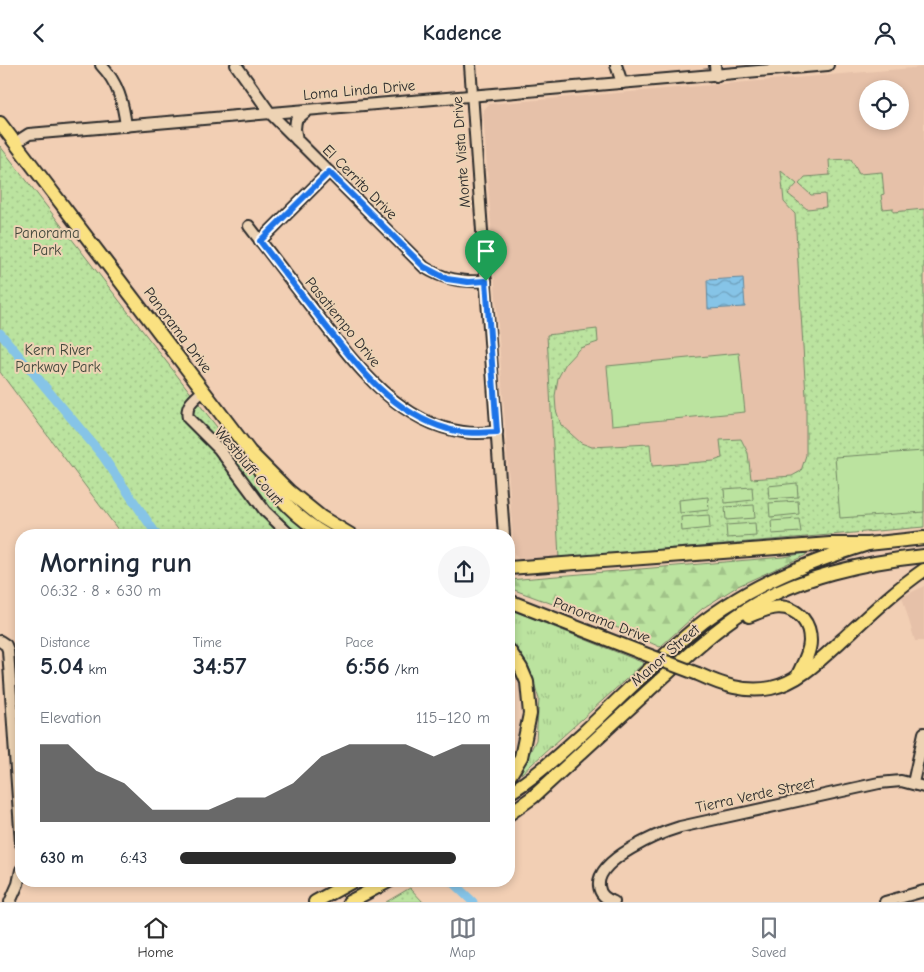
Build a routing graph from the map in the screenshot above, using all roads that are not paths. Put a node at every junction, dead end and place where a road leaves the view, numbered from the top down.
1 (100, 65) edge
2 (236, 65) edge
3 (470, 65) edge
4 (616, 65) edge
5 (828, 65) edge
6 (716, 70) edge
7 (622, 83) junction
8 (472, 95) junction
9 (309, 109) junction
10 (270, 113) junction
11 (0, 123) edge
12 (126, 126) junction
13 (298, 141) junction
14 (15, 143) junction
15 (329, 172) junction
16 (249, 226) dead end
17 (260, 241) junction
18 (486, 281) junction
19 (206, 394) junction
20 (497, 432) junction
21 (284, 529) edge
22 (317, 529) edge
23 (341, 529) edge
24 (504, 529) edge
25 (924, 538) edge
26 (868, 544) junction
27 (924, 556) edge
28 (515, 568) edge
29 (924, 570) edge
30 (515, 603) edge
31 (717, 631) junction
32 (1, 641) edge
33 (515, 660) edge
34 (797, 677) junction
35 (924, 733) edge
36 (15, 754) edge
37 (515, 767) edge
38 (913, 783) junction
39 (924, 787) edge
40 (515, 789) edge
41 (515, 810) edge
42 (17, 887) edge
43 (342, 887) edge
44 (378, 887) edge
45 (924, 891) edge
46 (10, 902) edge
47 (315, 902) edge
48 (349, 902) edge
49 (614, 902) edge
50 (885, 902) edge

1 - 12 street
2 - 10 street, El Cerrito Drive
3 - 8 street, Monte Vista Drive
4 - 7 street
5 - 6 street, Loma Linda Drive
6 - 7 street, Loma Linda Drive
7 - 8 street, Loma Linda Drive
8 - 9 street, Loma Linda Drive
8 - 18 street, Monte Vista Drive
9 - 10 street, Loma Linda Drive
9 - 13 street
10 - 12 street, Loma Linda Drive
10 - 13 street, El Cerrito Drive
11 - 14 main road, Panorama Drive
12 - 14 street, Loma Linda Drive
13 - 15 street, El Cerrito Drive
14 - 19 main road, Panorama Drive
15 - 17 street
15 - 18 street, El Cerrito Drive
16 - 17 street, Pasatiempo Drive
17 - 20 street, Pasatiempo Drive
18 - 20 street, Monte Vista Drive
19 - 21 street, Westbluff Court
19 - 22 main road
19 - 23 main road, Panorama Drive
20 - 24 street, Monte Vista Drive
25 - 26 main road
26 - 28 main road
26 - 40 main road, Manor Street
27 - 31 main road, Manor Street
29 - 34 main road, Panorama Drive
30 - 34 main road, Panorama Drive, bridge
31 - 34 main road
31 - 41 main road, Manor Street
32 - 36 street
33 - 37 main road
35 - 38 street
38 - 39 street, Tierra Verde Street
38 - 49 street, Tierra Verde Street
42 - 46 street
43 - 47 main road
44 - 48 main road
45 - 50 street

